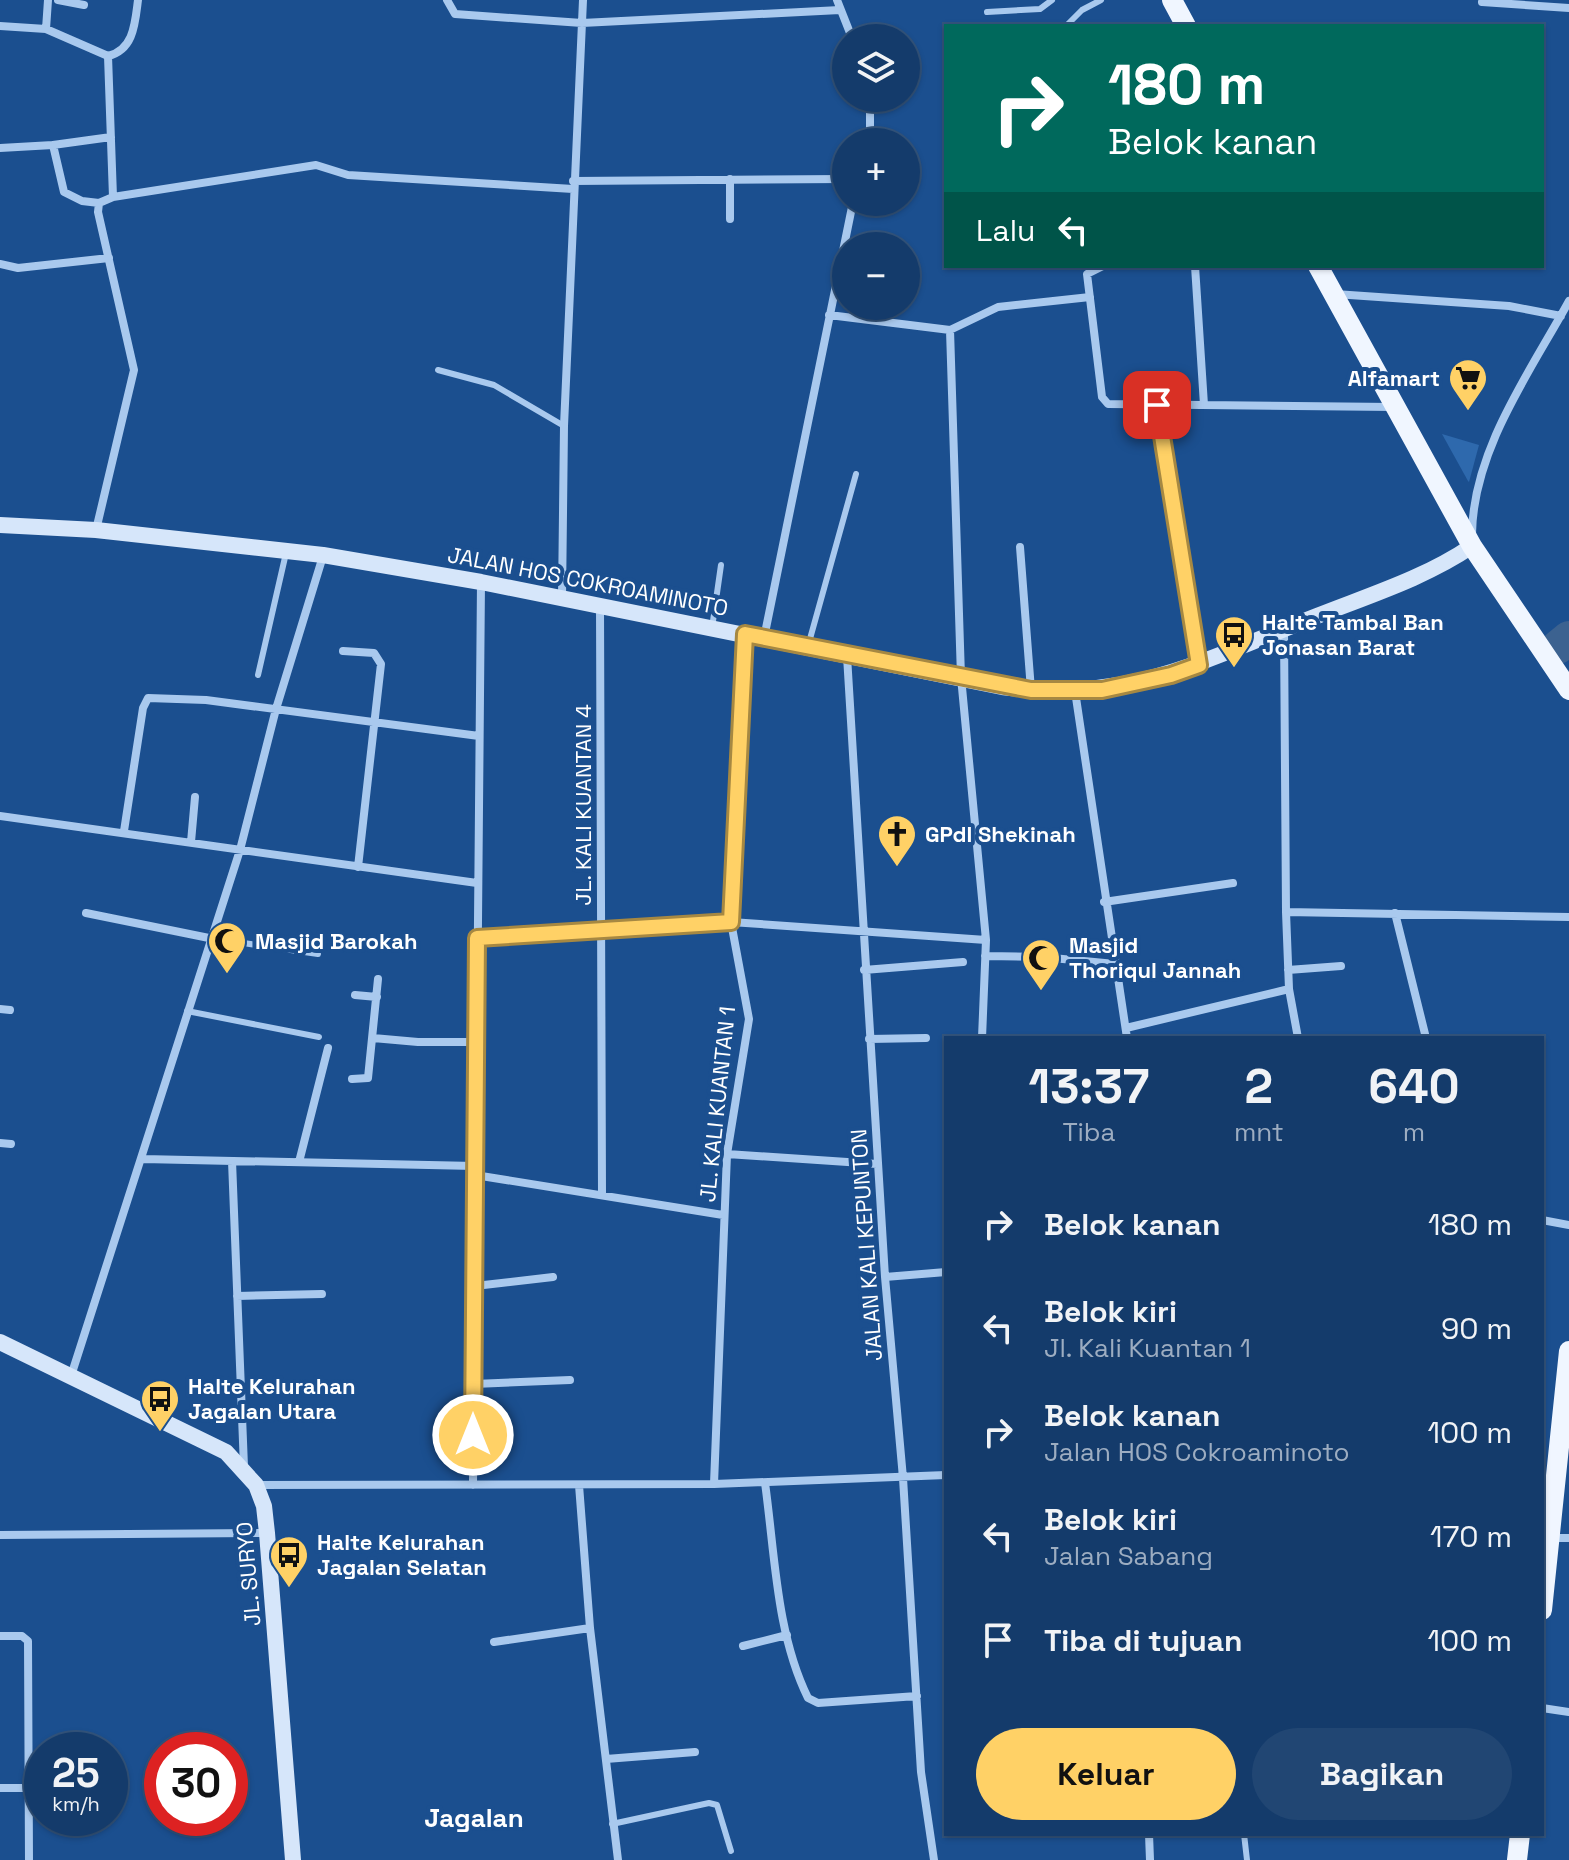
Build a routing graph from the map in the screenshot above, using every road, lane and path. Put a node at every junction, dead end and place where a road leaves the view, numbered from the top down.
1 (48, 0) edge
2 (58, 0) edge
3 (138, 0) edge
4 (447, 0) edge
5 (583, 0) edge
6 (837, 0) edge
7 (1052, 0) edge
8 (1101, 0) edge
9 (1172, 0) edge
10 (1482, 2) edge
11 (84, 5) dead end
12 (1569, 8) edge
13 (840, 10) junction
14 (987, 12) dead end
15 (582, 23) junction
16 (846, 24) edge
17 (1068, 24) edge
18 (1185, 24) edge
19 (0, 26) edge
20 (46, 29) junction
21 (108, 56) junction
22 (111, 137) junction
23 (53, 145) junction
24 (0, 148) edge
25 (730, 179) junction
26 (832, 179) edge
27 (573, 185) junction
28 (113, 197) junction
29 (99, 203) junction
30 (850, 216) edge
31 (730, 219) dead end
32 (109, 258) junction
33 (0, 264) edge
34 (1099, 268) edge
35 (1195, 268) edge
36 (1319, 268) edge
37 (1333, 294) junction
38 (1090, 297) junction
39 (1569, 301) edge
40 (829, 315) junction
41 (1561, 316) junction
42 (950, 330) junction
43 (438, 370) dead end
44 (1157, 405) junction
45 (1204, 405) junction
46 (1394, 407) junction
47 (564, 426) junction
48 (856, 474) dead end
49 (0, 525) edge
50 (96, 530) junction
51 (1472, 546) junction
52 (1020, 547) dead end
53 (286, 550) junction
54 (323, 555) junction
55 (721, 565) dead end
56 (481, 582) junction
57 (562, 600) junction
58 (600, 607) junction
59 (712, 628) junction
60 (1284, 628) junction
61 (745, 634) junction
62 (764, 638) junction
63 (808, 646) junction
64 (343, 651) dead end
65 (847, 654) junction
66 (1199, 665) junction
67 (258, 675) dead end
68 (961, 677) junction
69 (1031, 690) junction
70 (1569, 690) edge
71 (1075, 691) junction
72 (276, 709) junction
73 (373, 722) junction
74 (479, 736) junction
75 (195, 797) dead end
76 (0, 816) edge
77 (124, 831) junction
78 (191, 842) junction
79 (240, 850) junction
80 (358, 867) junction
81 (477, 883) junction
82 (1233, 883) dead end
83 (1104, 902) junction
84 (1286, 912) junction
85 (86, 913) dead end
86 (1395, 913) junction
87 (1569, 917) edge
88 (731, 922) junction
89 (602, 929) junction
90 (861, 931) junction
91 (209, 938) junction
92 (477, 938) junction
93 (986, 940) junction
94 (318, 954) dead end
95 (985, 956) junction
96 (963, 962) dead end
97 (1115, 964) junction
98 (1341, 966) dead end
99 (864, 970) junction
100 (1288, 970) junction
101 (378, 979) dead end
102 (1289, 989) junction
103 (355, 995) dead end
104 (377, 997) junction
105 (187, 1011) junction
106 (1127, 1033) edge
107 (982, 1036) edge
108 (1298, 1036) edge
109 (1426, 1036) edge
110 (319, 1037) dead end
111 (373, 1038) junction
112 (926, 1038) dead end
113 (869, 1039) junction
114 (476, 1042) junction
115 (328, 1048) dead end
116 (352, 1079) dead end
117 (0, 1143) edge
118 (11, 1144) dead end
119 (727, 1154) junction
120 (143, 1159) junction
121 (232, 1161) junction
122 (299, 1162) junction
123 (877, 1164) junction
124 (475, 1170) junction
125 (602, 1195) junction
126 (723, 1215) junction
127 (1546, 1221) edge
128 (1569, 1225) edge
129 (944, 1272) edge
130 (553, 1277) dead end
131 (885, 1277) junction
132 (475, 1286) junction
133 (322, 1294) dead end
134 (237, 1296) junction
135 (0, 1342) edge
136 (1569, 1351) edge
137 (70, 1376) junction
138 (570, 1380) dead end
139 (474, 1384) junction
140 (244, 1467) junction
141 (944, 1475) edge
142 (903, 1478) junction
143 (765, 1483) junction
144 (714, 1484) junction
145 (256, 1485) junction
146 (473, 1485) junction
147 (579, 1485) junction
148 (267, 1533) junction
149 (0, 1535) edge
150 (1560, 1538) edge
151 (1545, 1563) edge
152 (590, 1628) junction
153 (787, 1635) junction
154 (0, 1636) edge
155 (494, 1642) dead end
156 (743, 1646) dead end
157 (917, 1696) junction
158 (1544, 1708) edge
159 (1569, 1712) edge
160 (30, 1732) edge
161 (695, 1752) dead end
162 (606, 1759) junction
163 (0, 1788) edge
164 (24, 1788) edge
165 (612, 1824) junction
166 (30, 1836) edge
167 (1149, 1836) edge
168 (1244, 1836) edge
169 (1520, 1836) edge
170 (731, 1851) dead end
171 (29, 1860) edge
172 (293, 1860) edge
173 (618, 1860) edge
174 (934, 1860) edge
175 (1150, 1860) edge
176 (1247, 1860) edge
177 (1517, 1860) edge

1 - 20 street
2 - 11 street
3 - 21 street
4 - 15 street
5 - 15 street
6 - 13 street
7 - 14 lane
8 - 17 lane
9 - 18 main road
10 - 12 street
13 - 15 street
13 - 16 street
15 - 27 street
19 - 20 street
20 - 21 street
21 - 22 street
22 - 23 street
22 - 28 street
23 - 24 street
23 - 29 street
25 - 26 street
25 - 27 street
25 - 31 street
27 - 28 street
27 - 47 street
28 - 29 street
29 - 32 street
30 - 40 street
32 - 33 street
32 - 50 street
34 - 38 street
35 - 45 street
36 - 37 main road
37 - 41 street
37 - 46 main road
38 - 42 street
38 - 44 street
39 - 41 street
40 - 42 street
40 - 62 street
41 - 51 street
42 - 68 street
43 - 47 lane
44 - 45 street
44 - 66 street
45 - 46 street
46 - 51 main road
47 - 57 street
48 - 63 lane
49 - 50 main road, JALAN HOS COKROAMINOTO
50 - 53 main road, JALAN HOS COKROAMINOTO
51 - 60 main road, JALAN HOS COKROAMINOTO
51 - 70 main road
52 - 69 street
53 - 54 main road, JALAN HOS COKROAMINOTO
53 - 67 lane
54 - 56 main road, JALAN HOS COKROAMINOTO
54 - 72 street
55 - 59 lane
56 - 57 main road, JALAN HOS COKROAMINOTO
56 - 74 street
57 - 58 main road, JALAN HOS COKROAMINOTO
58 - 59 main road, JALAN HOS COKROAMINOTO
58 - 89 street, JL. KALI KUANTAN 4
59 - 61 main road, JALAN HOS COKROAMINOTO
60 - 66 main road, JALAN HOS COKROAMINOTO
60 - 84 street
61 - 62 main road, JALAN HOS COKROAMINOTO
61 - 88 street, JL. KALI KUANTAN 1
62 - 63 main road, JALAN HOS COKROAMINOTO
63 - 65 main road, JALAN HOS COKROAMINOTO
64 - 73 street
65 - 68 main road, JALAN HOS COKROAMINOTO
65 - 90 street, JALAN KALI KEPUNTON
66 - 71 main road, JALAN HOS COKROAMINOTO
68 - 69 main road, JALAN HOS COKROAMINOTO
68 - 93 street
69 - 71 main road, JALAN HOS COKROAMINOTO
71 - 83 street
72 - 73 street
72 - 77 street
72 - 79 street
73 - 74 street
73 - 80 street
74 - 81 street
75 - 78 street
76 - 77 street
77 - 78 street
78 - 79 street
79 - 80 street
79 - 91 street
80 - 81 street
81 - 92 street
82 - 83 street
83 - 97 street
84 - 86 street
84 - 100 street
85 - 91 street
86 - 87 street
86 - 109 street
88 - 89 street
88 - 90 street
88 - 119 street, JL. KALI KUANTAN 1
89 - 92 street
89 - 125 street, JL. KALI KUANTAN 4
90 - 93 street
90 - 99 street, JALAN KALI KEPUNTON
91 - 94 lane
91 - 105 street
92 - 114 street
93 - 95 street
95 - 97 street
95 - 107 street
96 - 99 street
97 - 106 street
98 - 100 street
99 - 113 street, JALAN KALI KEPUNTON
100 - 102 street
101 - 104 street
102 - 106 street
102 - 108 street
103 - 104 street
104 - 111 street
105 - 110 lane
105 - 120 street
111 - 114 street
111 - 116 street
112 - 113 street
113 - 123 street, JALAN KALI KEPUNTON
114 - 124 street
115 - 122 street
117 - 118 street
119 - 123 street
119 - 126 street, JL. KALI KUANTAN 1
120 - 121 street
120 - 137 street
121 - 122 street
121 - 134 street
122 - 124 street
123 - 131 street, JALAN KALI KEPUNTON
124 - 125 street
124 - 132 street
125 - 126 street
126 - 144 street, JL. KALI KUANTAN 1
127 - 128 street
129 - 131 street
130 - 132 street
131 - 142 street, JALAN KALI KEPUNTON
132 - 139 street
133 - 134 street
134 - 140 street
135 - 137 main road, JL. SURYO
136 - 150 main road
137 - 140 main road, JL. SURYO
138 - 139 street
139 - 146 street
140 - 145 main road, JL. SURYO
141 - 142 street
142 - 143 street
142 - 157 street, JALAN KALI KEPUNTON
143 - 144 street
143 - 153 street
144 - 147 street
145 - 146 street
145 - 148 main road, JL. SURYO
146 - 147 street
147 - 152 street
148 - 149 street
148 - 172 main road, JL. SURYO
150 - 151 main road
152 - 155 street
152 - 162 street
153 - 156 street
153 - 157 street
154 - 160 street
157 - 174 street, JALAN KALI KEPUNTON
158 - 159 street
161 - 162 street
162 - 165 street
163 - 164 street
165 - 170 lane
165 - 173 street
166 - 171 street
167 - 175 street
168 - 176 lane
169 - 177 main road

